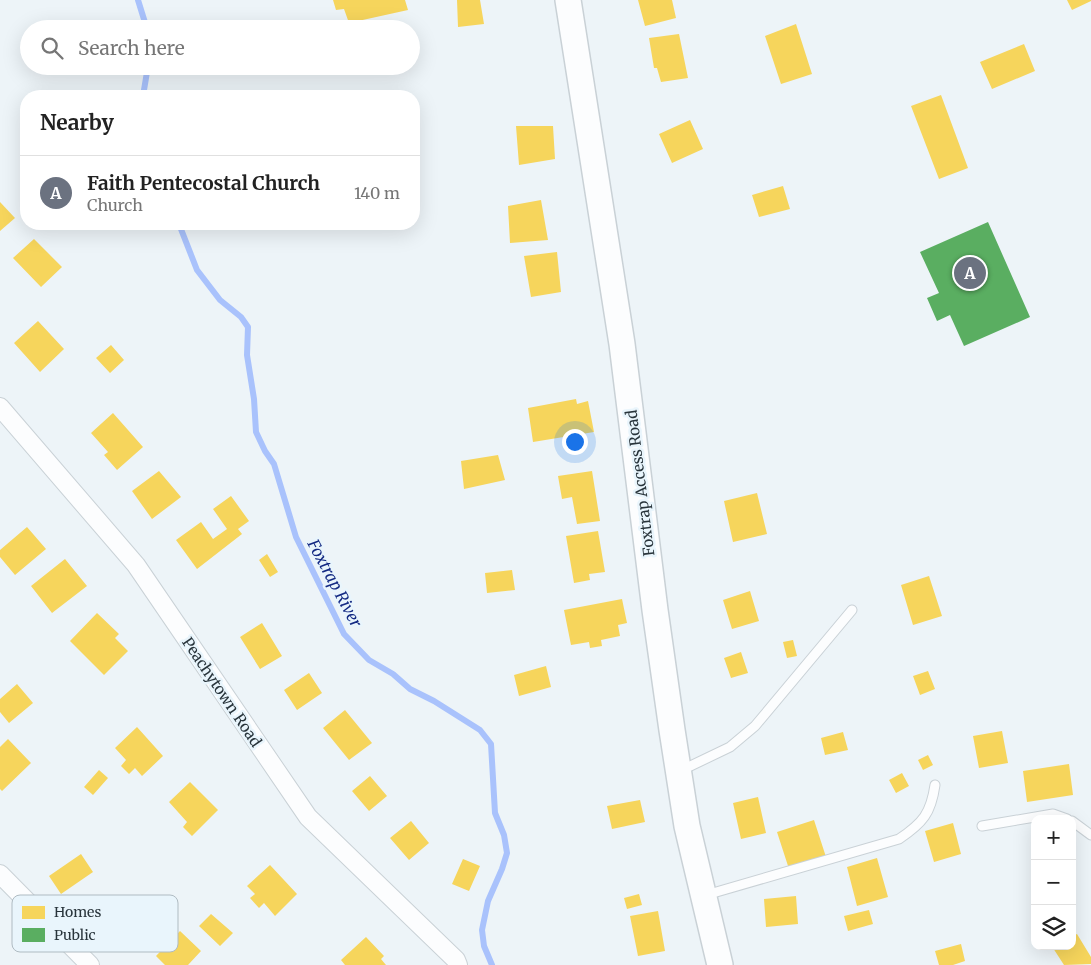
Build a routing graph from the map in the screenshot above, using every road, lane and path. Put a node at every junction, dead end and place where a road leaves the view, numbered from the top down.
1 (568, 0) edge
2 (0, 407) edge
3 (852, 610) dead end
4 (679, 772) junction
5 (935, 785) dead end
6 (1031, 818) edge
7 (1076, 824) edge
8 (982, 826) dead end
9 (1091, 834) edge
10 (0, 874) edge
11 (21, 895) edge
12 (703, 896) junction
13 (77, 952) edge
14 (90, 965) edge
15 (458, 965) edge
16 (720, 965) edge

1 - 4 main road, Foxtrap Access Road
2 - 15 street, Peachytown Road
3 - 4 lane
4 - 12 main road, Foxtrap Access Road
5 - 12 lane
6 - 8 lane
7 - 9 lane
10 - 11 street
12 - 16 main road, Foxtrap Access Road
13 - 14 street

